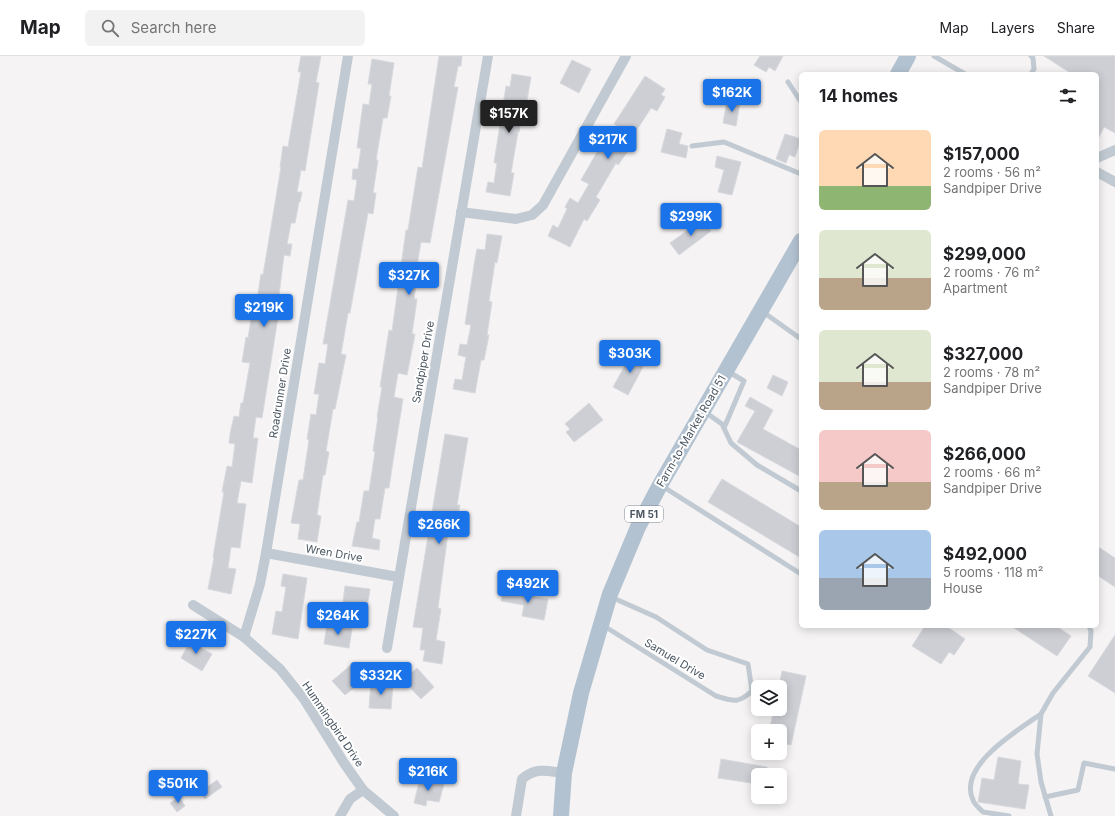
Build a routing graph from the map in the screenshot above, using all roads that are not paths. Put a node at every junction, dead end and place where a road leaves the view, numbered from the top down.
1 (348, 56) edge
2 (488, 56) edge
3 (626, 56) edge
4 (908, 56) edge
5 (934, 56) edge
6 (1031, 56) edge
7 (899, 72) edge
8 (962, 72) edge
9 (1032, 72) edge
10 (788, 82) dead end
11 (799, 99) edge
12 (692, 146) dead end
13 (1115, 150) edge
14 (1099, 157) edge
15 (799, 173) edge
16 (1099, 173) edge
17 (1115, 182) edge
18 (461, 212) junction
19 (799, 244) edge
20 (761, 311) junction
21 (799, 338) edge
22 (726, 370) junction
23 (702, 411) junction
24 (724, 428) junction
25 (660, 485) junction
26 (799, 490) edge
27 (266, 553) junction
28 (799, 573) edge
29 (398, 577) junction
30 (609, 597) junction
31 (193, 605) dead end
32 (601, 625) junction
33 (1090, 628) edge
34 (244, 637) junction
35 (387, 648) dead end
36 (1041, 714) junction
37 (1115, 769) edge
38 (564, 773) junction
39 (364, 790) junction
40 (1045, 797) junction
41 (340, 816) edge
42 (394, 816) edge
43 (516, 816) edge
44 (561, 816) edge
45 (1009, 816) edge
46 (1051, 816) edge

1 - 27 street, Roadrunner Drive
2 - 18 street, Sandpiper Drive
3 - 18 street
4 - 7 main road
5 - 8 lane
6 - 9 lane
10 - 11 lane
12 - 15 lane
13 - 14 street
16 - 17 street
18 - 29 street, Sandpiper Drive
19 - 20 main road, Farm-to-Market Road 51 / FM 51
20 - 21 lane
20 - 22 main road, Farm-to-Market Road 51 / FM 51
22 - 23 main road, Farm-to-Market Road 51 / FM 51
22 - 24 lane
23 - 24 lane
23 - 25 main road, Farm-to-Market Road 51 / FM 51
24 - 26 lane
25 - 28 lane
25 - 30 main road, Farm-to-Market Road 51 / FM 51
27 - 29 street, Wren Drive
27 - 34 street, Roadrunner Drive
29 - 35 street, Sandpiper Drive
30 - 32 main road, Farm-to-Market Road 51 / FM 51
30 - 32 lane, Samuel Drive
31 - 34 street, Hummingbird Drive
32 - 38 main road, Farm-to-Market Road 51 / FM 51
33 - 36 lane
34 - 39 street, Hummingbird Drive
36 - 40 lane
36 - 45 lane
37 - 40 lane
38 - 43 street
38 - 44 main road, Farm-to-Market Road 51 / FM 51
39 - 41 street
39 - 42 street, Hummingbird Drive
40 - 46 lane

